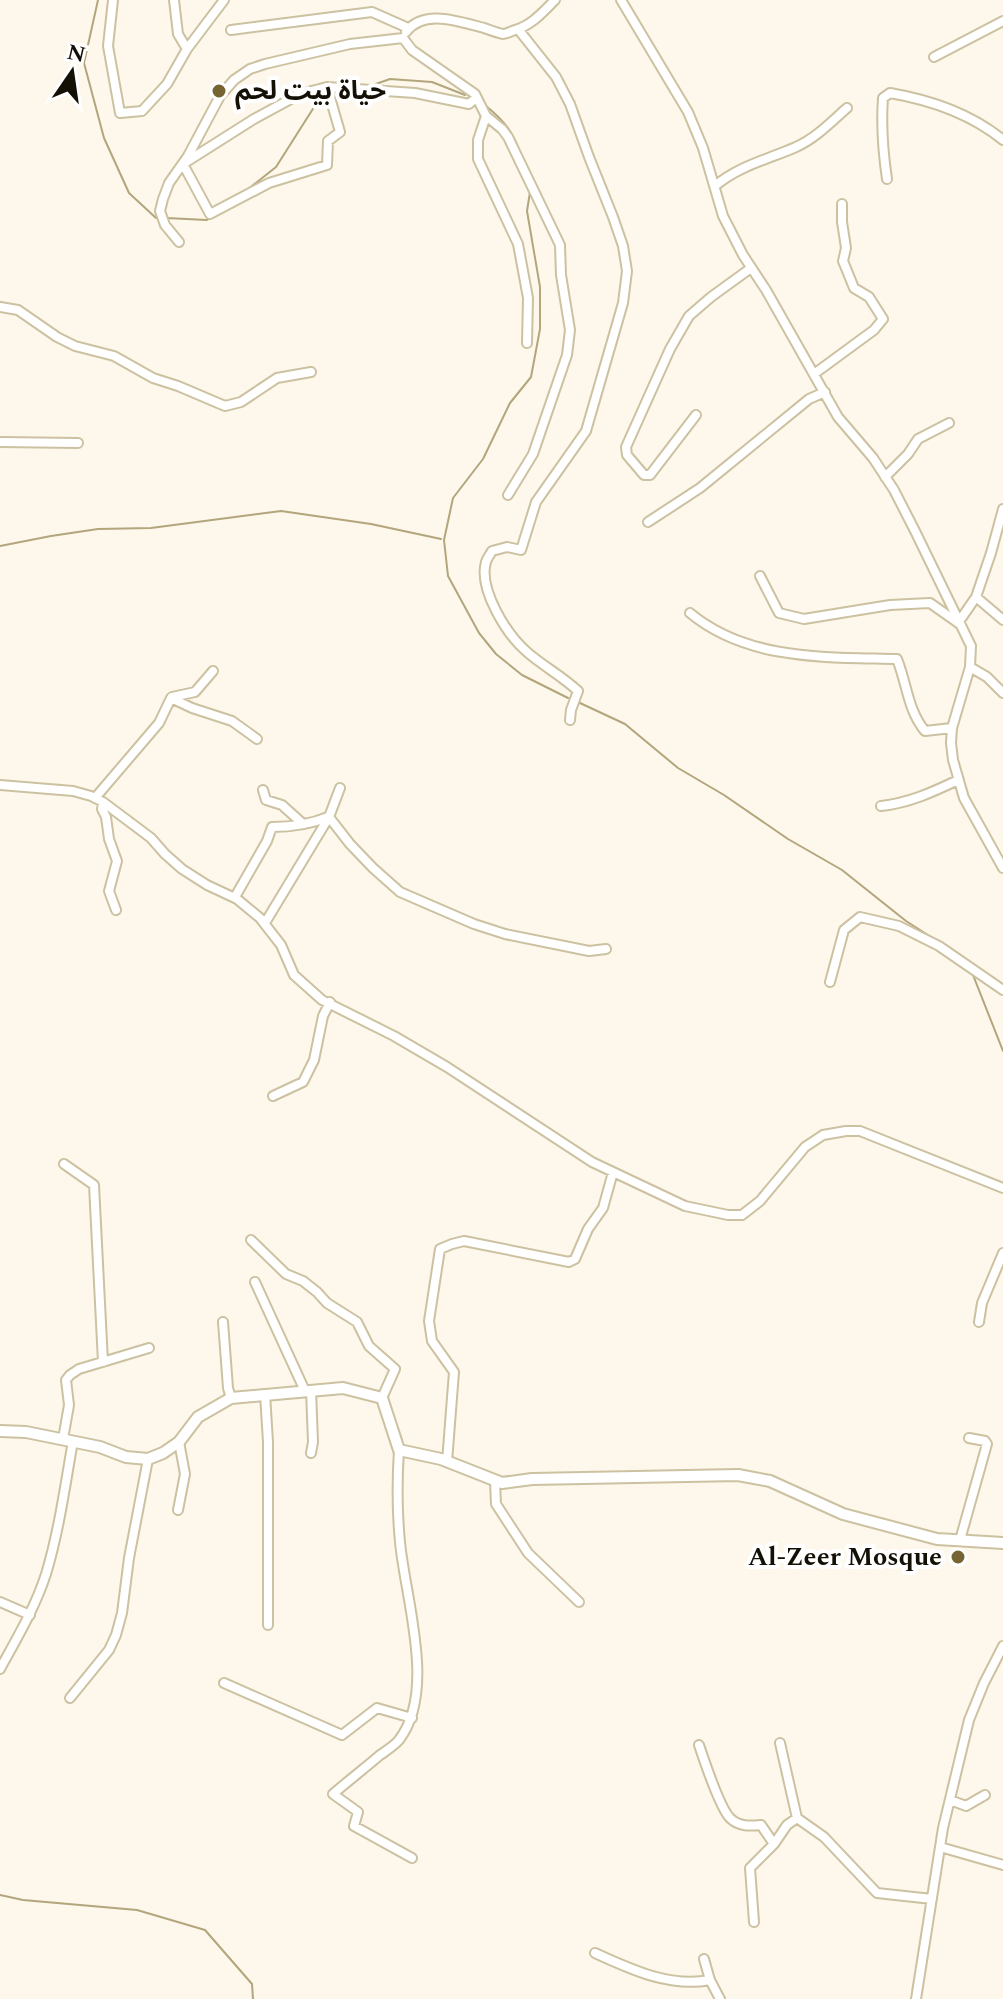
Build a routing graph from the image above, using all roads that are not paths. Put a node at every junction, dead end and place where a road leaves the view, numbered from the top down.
1 (113, 0) edge
2 (174, 0) edge
3 (224, 0) edge
4 (555, 0) edge
5 (621, 0) edge
6 (1003, 21) edge
7 (408, 28) junction
8 (518, 29) junction
9 (231, 30) dead end
10 (403, 38) junction
11 (187, 49) junction
12 (934, 57) dead end
13 (327, 87) junction
14 (476, 98) junction
15 (847, 108) dead end
16 (486, 116) junction
17 (1003, 140) edge
18 (183, 164) junction
19 (887, 179) dead end
20 (715, 186) junction
21 (842, 204) dead end
22 (179, 242) dead end
23 (751, 268) junction
24 (0, 307) edge
25 (527, 343) dead end
26 (311, 372) dead end
27 (814, 374) junction
28 (825, 392) junction
29 (696, 415) dead end
30 (949, 423) dead end
31 (0, 442) edge
32 (78, 443) dead end
33 (885, 477) junction
34 (508, 495) dead end
35 (1003, 509) edge
36 (648, 522) dead end
37 (760, 576) dead end
38 (976, 597) junction
39 (690, 613) dead end
40 (1003, 620) edge
41 (958, 623) junction
42 (970, 667) junction
43 (213, 671) dead end
44 (1001, 688) edge
45 (171, 698) junction
46 (570, 720) dead end
47 (952, 728) junction
48 (257, 739) dead end
49 (958, 780) junction
50 (0, 785) edge
51 (340, 788) dead end
52 (263, 790) dead end
53 (99, 800) junction
54 (881, 806) dead end
55 (329, 817) junction
56 (302, 823) junction
57 (1003, 868) edge
58 (235, 897) junction
59 (116, 910) dead end
60 (265, 923) junction
61 (606, 949) dead end
62 (830, 982) dead end
63 (1003, 990) edge
64 (330, 1003) junction
65 (273, 1096) dead end
66 (64, 1164) dead end
67 (613, 1172) junction
68 (1003, 1188) edge
69 (251, 1240) dead end
70 (1003, 1253) edge
71 (255, 1282) dead end
72 (223, 1322) dead end
73 (979, 1322) dead end
74 (149, 1348) dead end
75 (103, 1362) junction
76 (308, 1390) junction
77 (265, 1394) junction
78 (231, 1398) junction
79 (382, 1398) junction
80 (0, 1431) edge
81 (969, 1438) dead end
82 (68, 1440) junction
83 (179, 1442) junction
84 (399, 1450) junction
85 (311, 1453) dead end
86 (148, 1459) junction
87 (447, 1462) junction
88 (495, 1481) junction
89 (178, 1510) dead end
90 (960, 1540) junction
91 (1003, 1543) edge
92 (0, 1602) edge
93 (579, 1602) dead end
94 (30, 1615) junction
95 (268, 1625) dead end
96 (1003, 1646) edge
97 (0, 1669) edge
98 (224, 1683) dead end
99 (70, 1698) dead end
100 (412, 1718) junction
101 (780, 1743) dead end
102 (699, 1745) dead end
103 (985, 1795) dead end
104 (950, 1800) junction
105 (797, 1818) junction
106 (774, 1844) junction
107 (940, 1847) junction
108 (412, 1858) dead end
109 (1003, 1865) edge
110 (932, 1899) junction
111 (754, 1922) dead end
112 (595, 1953) dead end
113 (704, 1959) dead end
114 (710, 1980) junction
115 (720, 1999) edge
116 (916, 1999) edge

1 - 11 street
2 - 11 street
3 - 11 street
4 - 8 street
5 - 20 street
6 - 12 street
7 - 8 street
7 - 9 street
7 - 10 street
8 - 46 street
10 - 14 street
10 - 18 street
13 - 14 street
13 - 18 street
13 - 18 street
14 - 16 street
15 - 20 street
16 - 25 street
16 - 34 street
17 - 19 street
18 - 22 street
20 - 23 street
21 - 27 street
23 - 27 street
23 - 29 street
24 - 26 street
27 - 28 street
28 - 33 street
28 - 36 street
30 - 33 street
31 - 32 street
33 - 41 street
35 - 38 street
37 - 41 street
38 - 40 street
38 - 41 street
39 - 47 street
41 - 42 street
42 - 44 street
42 - 47 street
43 - 45 street
45 - 48 street
45 - 53 street
47 - 49 street
49 - 54 street
49 - 57 street
50 - 53 street
51 - 55 street
52 - 56 street
53 - 58 street
53 - 59 street
55 - 56 street
55 - 60 street
55 - 61 street
56 - 58 street
58 - 60 street
60 - 64 street
62 - 63 street
64 - 65 street
64 - 67 street
66 - 75 street
67 - 68 street
67 - 87 street
69 - 79 street
70 - 73 street
71 - 76 street
72 - 78 street
74 - 75 street
75 - 82 street
76 - 77 street
76 - 79 street
76 - 85 street
77 - 78 street
77 - 95 street
78 - 83 street
79 - 84 street
80 - 82 street
81 - 90 street
82 - 86 street
82 - 94 street
83 - 86 street
83 - 89 street
84 - 87 street
84 - 100 street
86 - 99 street
87 - 88 street
88 - 90 street
88 - 93 street
90 - 91 street
92 - 94 street
94 - 97 street
96 - 104 street
98 - 100 street
100 - 108 street
101 - 105 street
102 - 106 street
103 - 104 street
104 - 107 street
105 - 106 street
105 - 110 street
106 - 111 street
107 - 109 street
107 - 110 street
110 - 116 street
112 - 114 street
113 - 114 street
114 - 115 street

